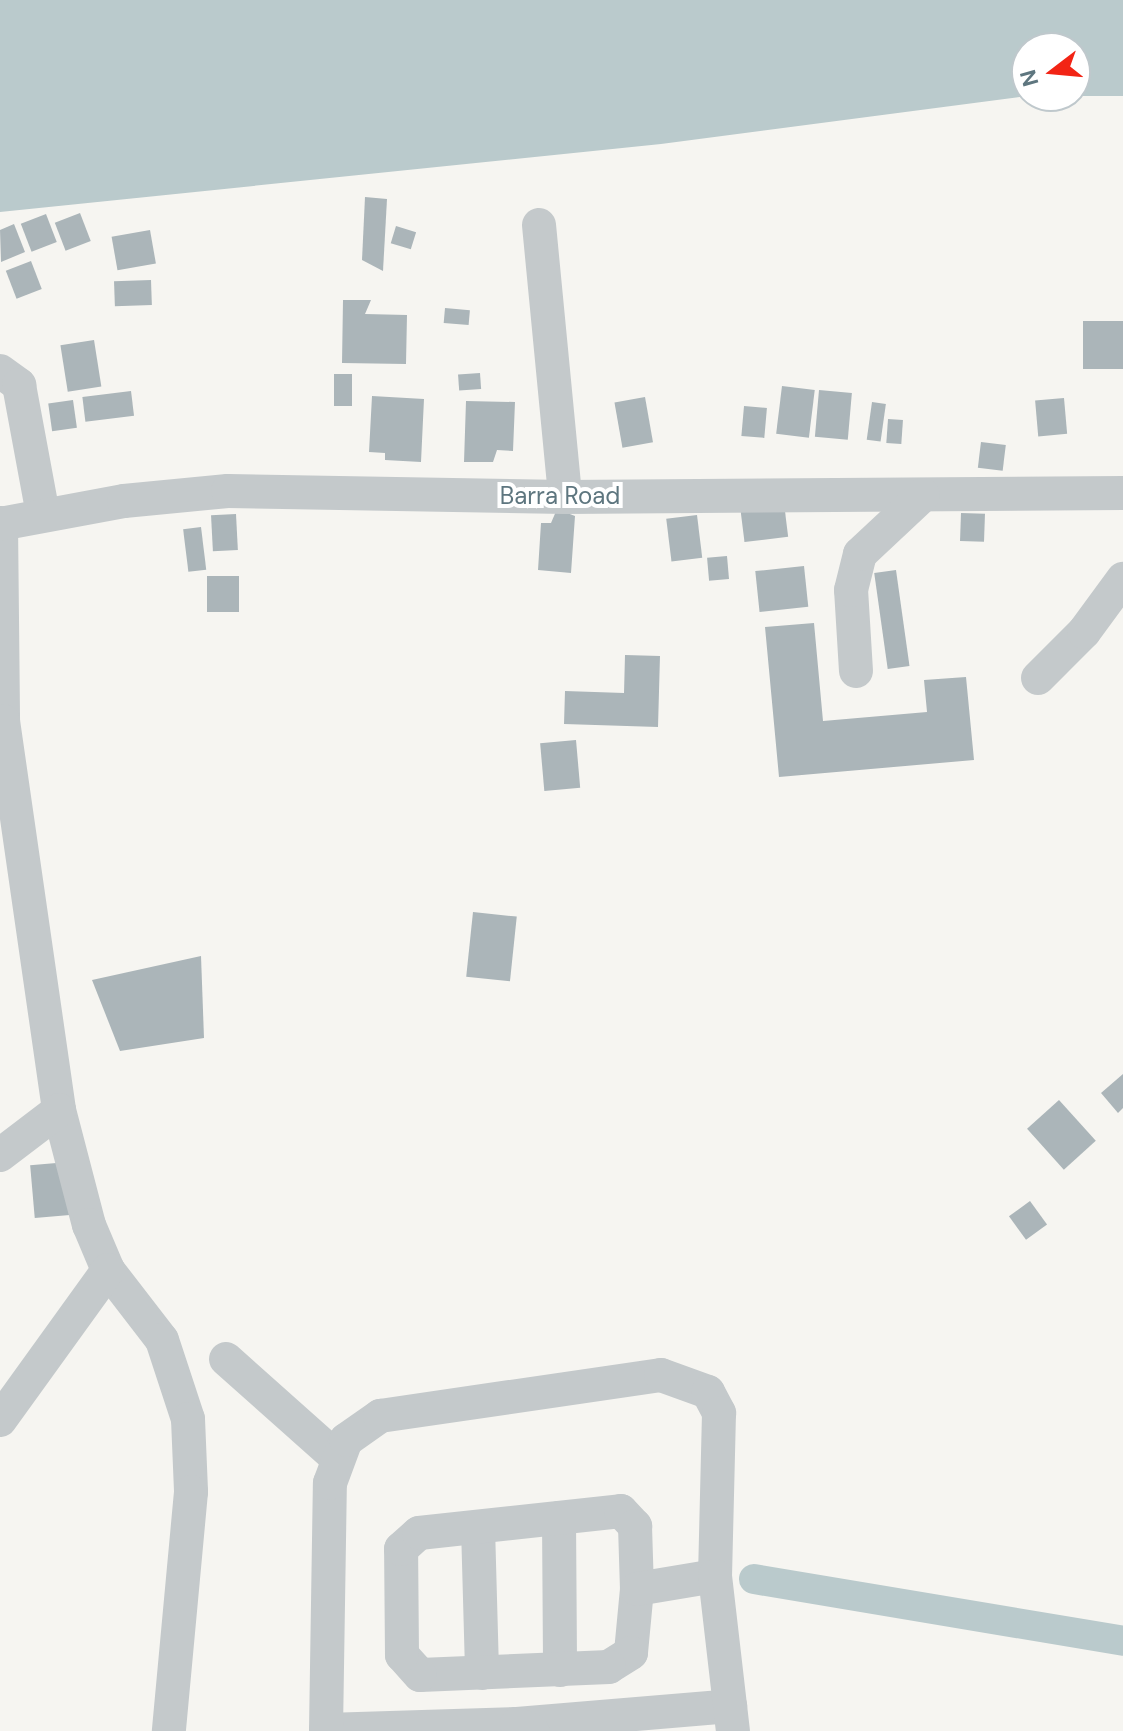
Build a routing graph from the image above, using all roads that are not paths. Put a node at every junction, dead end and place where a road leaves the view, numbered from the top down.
1 (539, 225) dead end
2 (0, 371) edge
3 (1123, 493) edge
4 (923, 495) junction
5 (565, 497) junction
6 (43, 515) junction
7 (1, 523) edge
8 (1123, 579) edge
9 (856, 671) dead end
10 (1038, 678) dead end
11 (59, 1110) junction
12 (0, 1155) edge
13 (108, 1270) junction
14 (226, 1359) dead end
15 (0, 1420) edge
16 (337, 1458) junction
17 (559, 1518) junction
18 (478, 1527) junction
19 (715, 1576) junction
20 (637, 1589) junction
21 (560, 1670) junction
22 (482, 1673) junction
23 (732, 1718) edge
24 (525, 1728) edge
25 (326, 1730) edge
26 (169, 1731) edge

1 - 5 street
2 - 6 street
3 - 4 street, Barra Road
4 - 5 street, Barra Road
4 - 9 street
5 - 6 street, Barra Road
6 - 7 street, Barra Road
7 - 11 street
8 - 10 street
11 - 12 street
11 - 13 street
13 - 15 street
13 - 26 street
14 - 16 street
16 - 19 street
16 - 25 street
17 - 18 street
17 - 20 street
17 - 21 street
18 - 22 street
18 - 22 street
19 - 20 street
19 - 23 street
20 - 21 street
21 - 22 street
23 - 24 street
24 - 25 street

